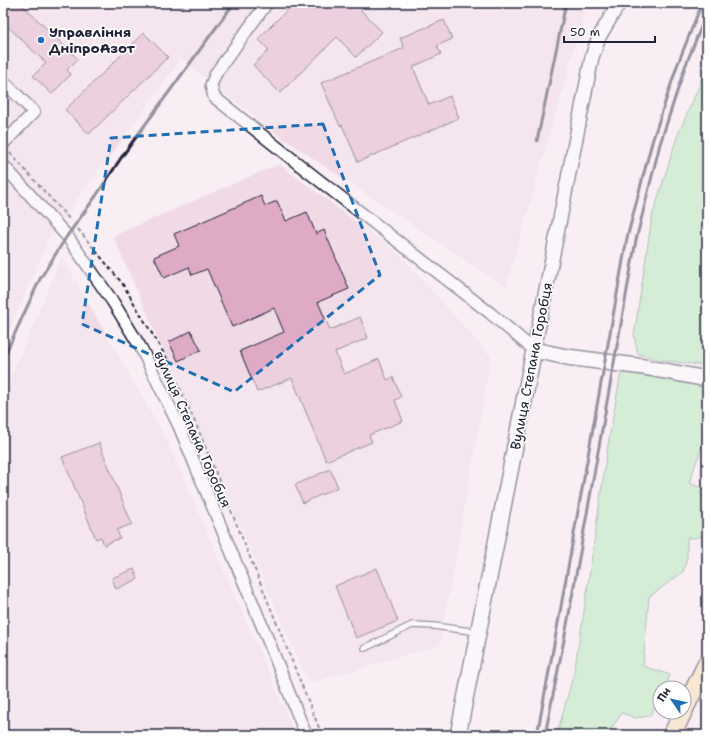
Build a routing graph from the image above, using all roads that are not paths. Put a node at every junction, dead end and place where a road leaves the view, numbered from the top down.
1 (267, 3) edge
2 (619, 3) edge
3 (3, 81) edge
4 (3, 144) edge
5 (3, 165) edge
6 (534, 350) junction
7 (707, 379) edge
8 (478, 632) junction
9 (365, 648) dead end
10 (707, 663) edge
11 (692, 694) edge
12 (680, 720) edge
13 (306, 735) edge
14 (458, 735) edge
15 (672, 735) edge

1 - 6 street
2 - 6 street, Вулиця Степана Горобця
3 - 4 street
5 - 13 street, вулиця Степана Горобця
6 - 7 main road
6 - 8 main road, Вулиця Степана Горобця
8 - 9 lane
8 - 14 main road, Вулиця Степана Горобця
10 - 11 main road
12 - 15 main road

